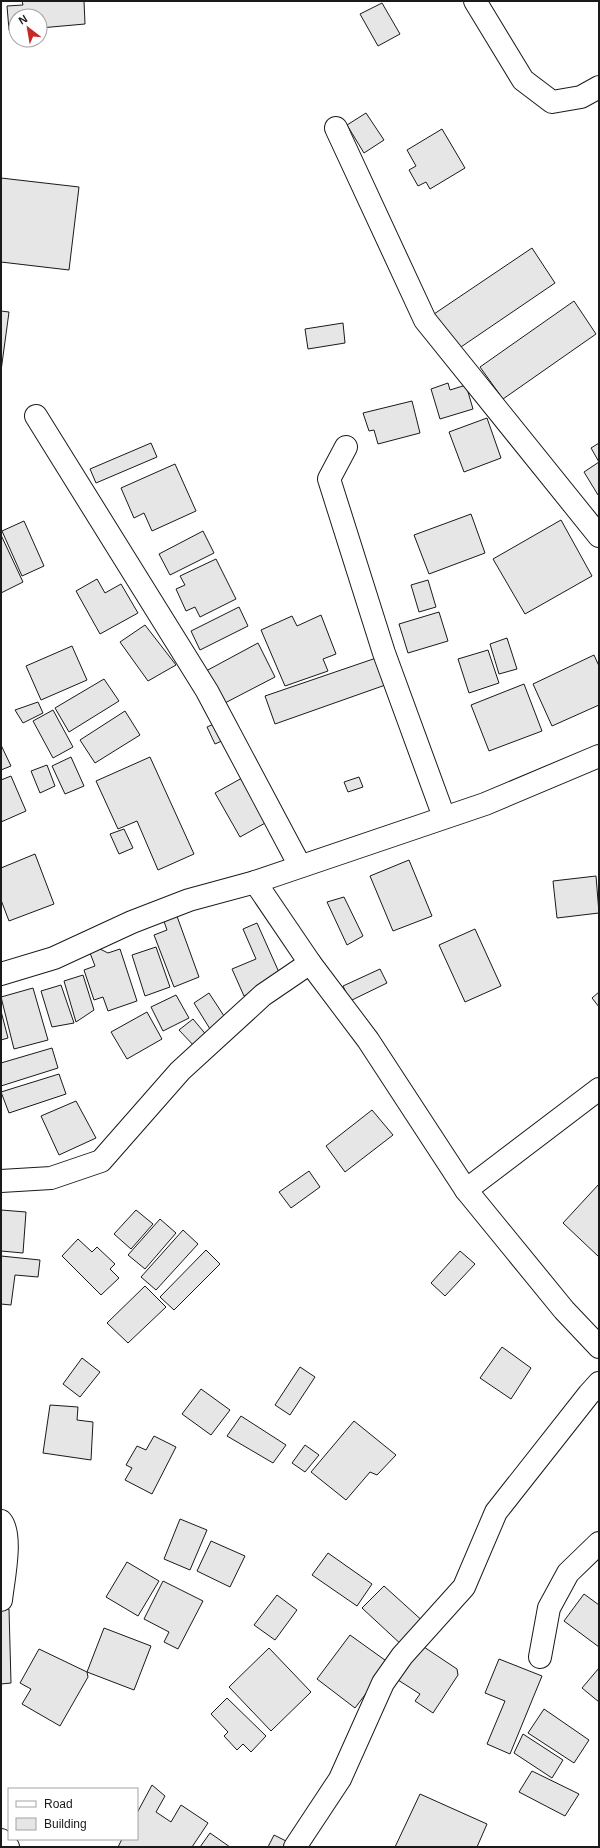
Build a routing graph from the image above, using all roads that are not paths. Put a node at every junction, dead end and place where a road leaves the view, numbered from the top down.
1 (475, 1) edge
2 (599, 87) edge
3 (336, 128) dead end
4 (36, 416) dead end
5 (346, 447) dead end
6 (599, 536) edge
7 (599, 756) edge
8 (444, 817) junction
9 (300, 866) junction
10 (255, 882) junction
11 (310, 963) junction
12 (1, 974) edge
13 (599, 1089) edge
14 (1, 1181) edge
15 (466, 1190) junction
16 (599, 1347) edge
17 (599, 1383) edge
18 (1, 1521) edge
19 (599, 1543) edge
20 (1, 1600) edge
21 (540, 1657) dead end
22 (1, 1840) edge
23 (8, 1847) edge
24 (295, 1847) edge

1 - 2 street
3 - 6 street
4 - 9 street
5 - 8 street
7 - 8 street
8 - 9 street
9 - 10 street
10 - 11 street
10 - 12 street
11 - 14 street
11 - 15 street
13 - 15 street
15 - 16 street
17 - 24 street
18 - 20 street
19 - 21 street
22 - 23 street

